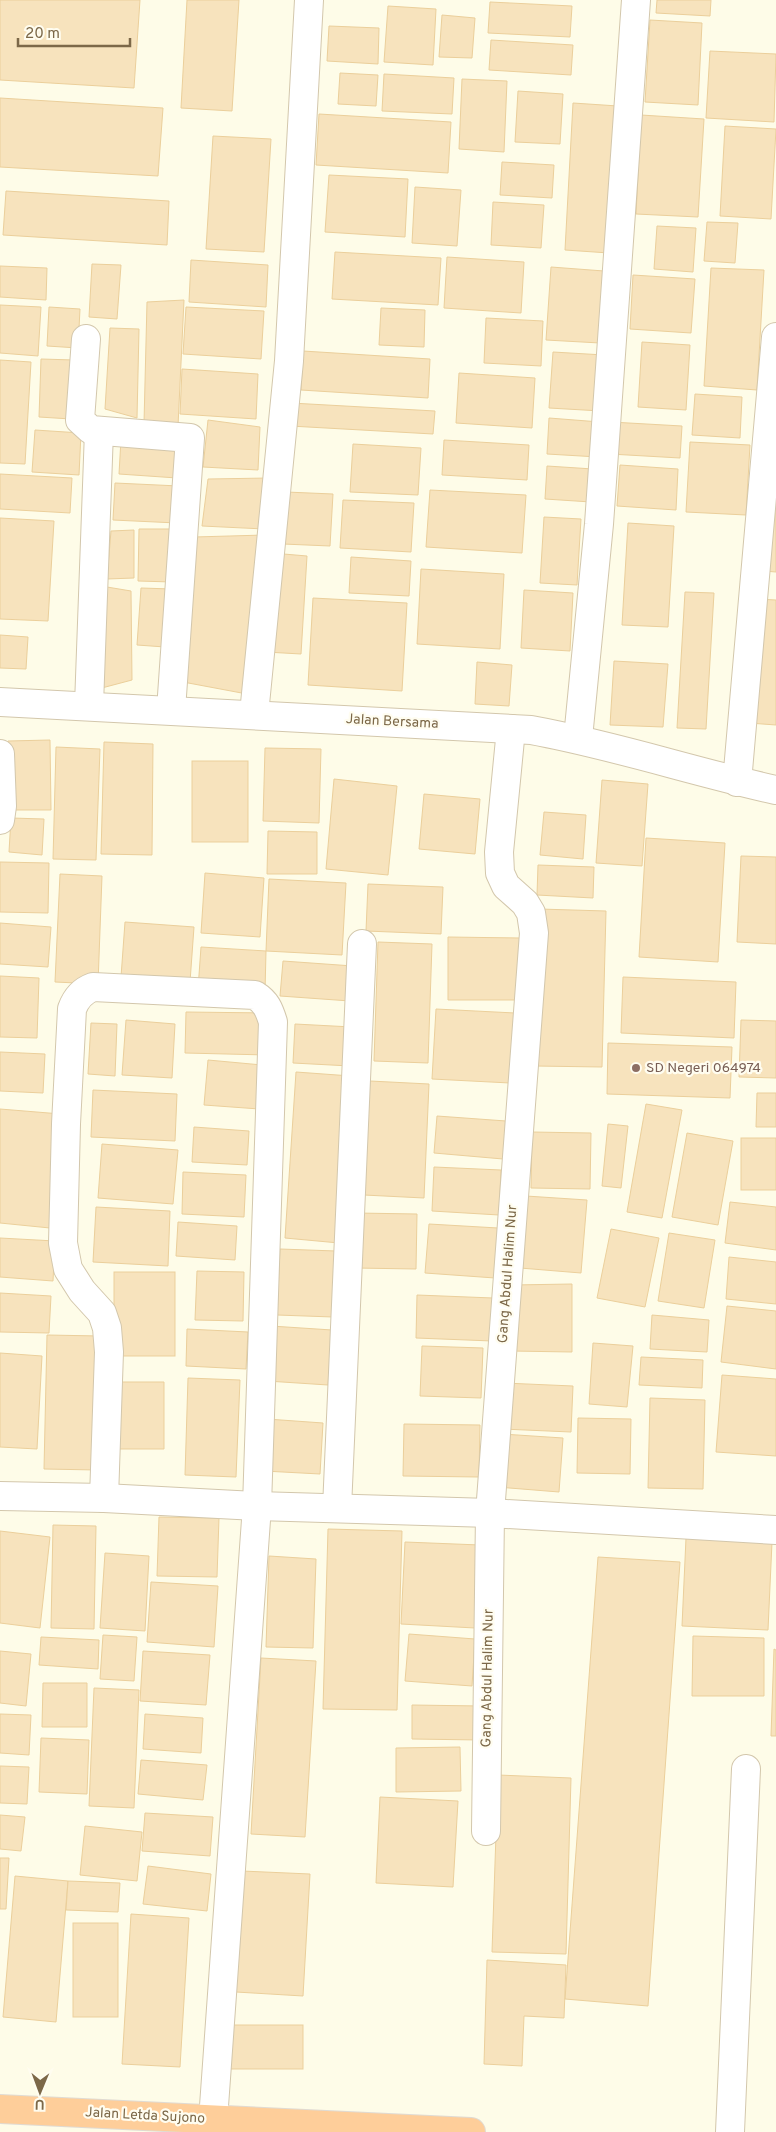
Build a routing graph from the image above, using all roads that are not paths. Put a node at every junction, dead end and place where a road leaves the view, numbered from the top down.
1 (309, 0) edge
2 (636, 0) edge
3 (776, 337) edge
4 (86, 339) dead end
5 (99, 431) junction
6 (0, 702) edge
7 (89, 705) junction
8 (172, 710) junction
9 (254, 714) junction
10 (512, 729) junction
11 (578, 738) junction
12 (0, 754) edge
13 (737, 782) junction
14 (776, 790) edge
15 (0, 820) edge
16 (362, 944) dead end
17 (0, 1496) edge
18 (104, 1498) junction
19 (257, 1506) junction
20 (337, 1508) junction
21 (490, 1513) junction
22 (776, 1530) edge
23 (746, 1769) dead end
24 (486, 1831) dead end
25 (0, 2109) edge
26 (214, 2120) junction
27 (150, 2124) edge
28 (471, 2132) edge
29 (730, 2132) edge

1 - 9 street
2 - 11 street
3 - 13 street
4 - 5 street
5 - 7 street
5 - 8 street
6 - 7 street, Jalan Bersama
7 - 8 street, Jalan Bersama
8 - 9 street, Jalan Bersama
9 - 10 street, Jalan Bersama
10 - 11 street, Jalan Bersama
10 - 21 street, Gang Abdul Halim Nur
11 - 13 street, Jalan Bersama
12 - 15 street
13 - 14 street, Jalan Bersama
16 - 20 street
17 - 18 street
18 - 19 street
18 - 19 street
19 - 20 street
19 - 26 street
20 - 21 street
21 - 22 street
21 - 24 street, Gang Abdul Halim Nur
23 - 29 street
25 - 27 highway, Jalan Letda Sujono
26 - 27 highway, Jalan Letda Sujono
26 - 28 highway, Jalan Letda Sujono

